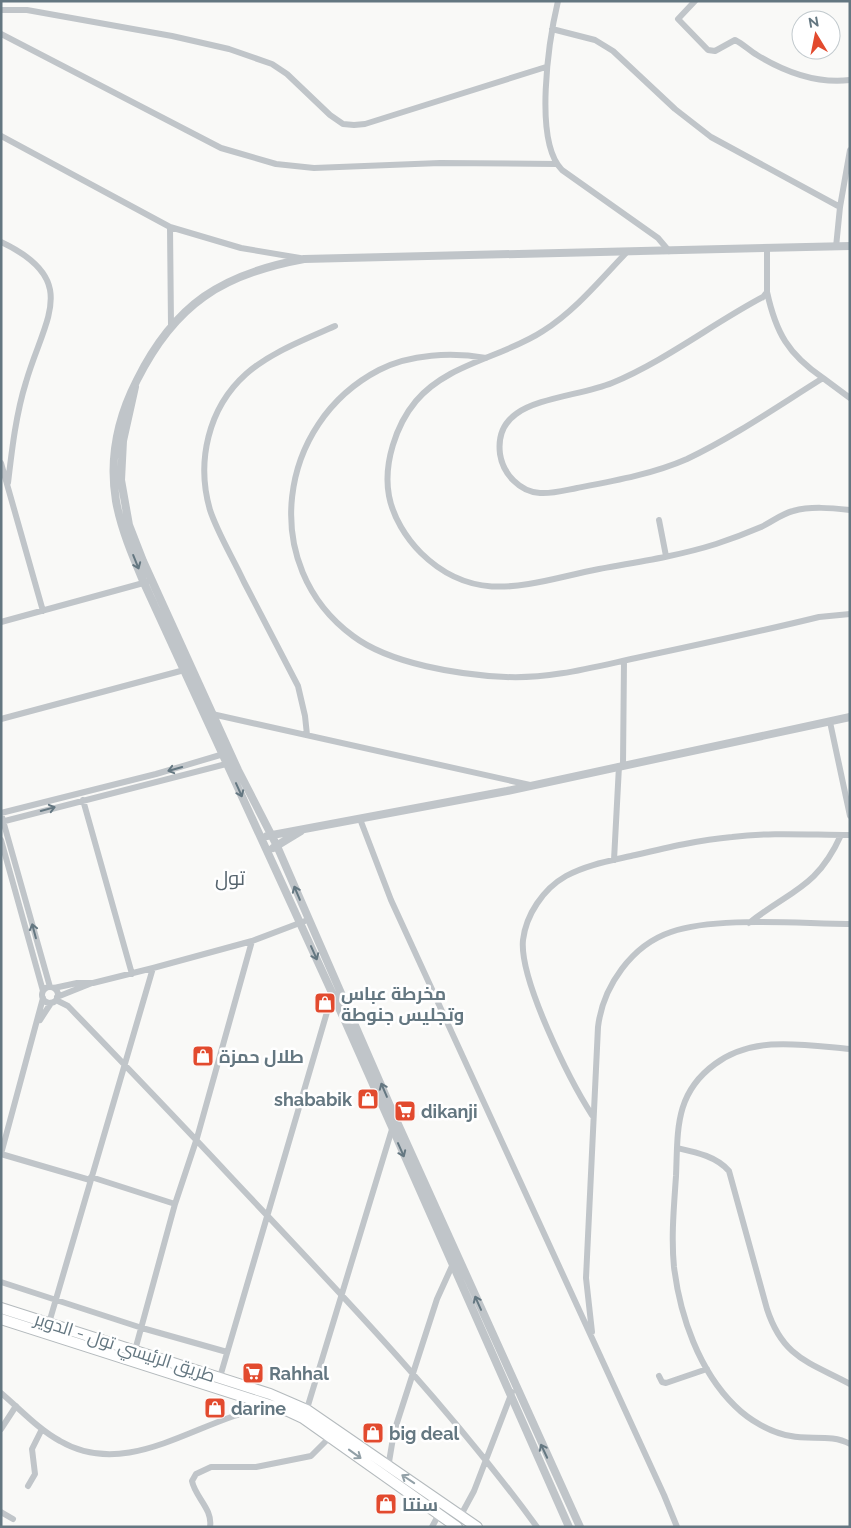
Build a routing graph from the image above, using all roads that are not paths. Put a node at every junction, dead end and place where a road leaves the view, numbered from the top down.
1 (558, 1) edge
2 (694, 1) edge
3 (1, 10) edge
4 (552, 29) junction
5 (1, 34) edge
6 (546, 68) junction
7 (850, 80) edge
8 (1, 136) edge
9 (850, 150) edge
10 (557, 164) junction
11 (840, 207) junction
12 (170, 226) junction
13 (1, 242) edge
14 (850, 246) edge
15 (836, 247) junction
16 (767, 249) junction
17 (669, 251) junction
18 (627, 252) junction
19 (304, 259) junction
20 (767, 292) junction
21 (171, 325) junction
22 (335, 326) dead end
23 (486, 358) junction
24 (823, 378) junction
25 (850, 398) edge
26 (1, 463) edge
27 (8, 483) junction
28 (850, 510) edge
29 (659, 520) dead end
30 (666, 556) junction
31 (148, 582) junction
32 (43, 611) junction
33 (850, 614) edge
34 (1, 622) edge
35 (624, 661) junction
36 (188, 669) junction
37 (212, 714) junction
38 (850, 717) edge
39 (1, 719) edge
40 (830, 722) junction
41 (307, 735) junction
42 (226, 754) junction
43 (226, 764) junction
44 (621, 766) junction
45 (127, 785) junction
46 (531, 786) junction
47 (109, 790) junction
48 (84, 800) junction
49 (850, 816) edge
50 (2, 818) edge
51 (360, 819) junction
52 (303, 830) junction
53 (271, 834) junction
54 (841, 835) junction
55 (850, 835) edge
56 (260, 838) junction
57 (1, 840) edge
58 (277, 846) junction
59 (267, 851) junction
60 (614, 860) junction
61 (304, 921) junction
62 (749, 923) junction
63 (850, 924) edge
64 (252, 941) junction
65 (153, 968) junction
66 (132, 974) junction
67 (93, 983) junction
68 (49, 989) junction
69 (340, 991) junction
70 (332, 995) junction
71 (42, 998) junction
72 (55, 1000) junction
73 (37, 1025) junction
74 (360, 1045) junction
75 (850, 1049) edge
76 (124, 1064) junction
77 (592, 1116) junction
78 (394, 1125) junction
79 (196, 1138) junction
80 (677, 1148) junction
81 (1, 1154) edge
82 (91, 1179) junction
83 (175, 1204) junction
84 (268, 1216) junction
85 (460, 1261) junction
86 (452, 1266) junction
87 (1, 1282) edge
88 (342, 1294) junction
89 (55, 1300) junction
90 (1, 1308) edge
91 (1, 1319) edge
92 (48, 1323) junction
93 (142, 1328) junction
94 (592, 1338) junction
95 (227, 1352) junction
96 (134, 1355) junction
97 (707, 1369) junction
98 (414, 1374) junction
99 (659, 1376) dead end
100 (220, 1377) junction
101 (850, 1384) edge
102 (514, 1391) junction
103 (1, 1393) edge
104 (16, 1406) junction
105 (280, 1408) junction
106 (305, 1414) junction
107 (1, 1429) edge
108 (42, 1429) junction
109 (330, 1437) junction
110 (850, 1444) edge
111 (487, 1460) junction
112 (388, 1466) junction
113 (388, 1479) junction
114 (554, 1482) junction
115 (28, 1486) dead end
116 (1, 1512) edge
117 (439, 1514) junction
118 (462, 1515) junction
119 (13, 1519) dead end
120 (210, 1527) edge
121 (432, 1527) edge
122 (457, 1527) edge
123 (477, 1527) edge
124 (537, 1527) edge
125 (569, 1527) edge
126 (580, 1527) edge
127 (676, 1527) edge

1 - 4 street
2 - 7 street
3 - 6 street
4 - 6 street
4 - 11 street
5 - 10 street
6 - 10 street
8 - 12 street
9 - 11 street
10 - 17 street
11 - 15 street
12 - 19 street
12 - 21 street
13 - 27 street
14 - 15 street
15 - 16 street
16 - 17 street
16 - 20 street
17 - 18 street
18 - 19 street
18 - 23 street
19 - 21 street
20 - 24 street
20 - 24 street
21 - 31 street
22 - 41 street
23 - 30 street
23 - 35 street
24 - 25 street
26 - 27 street
27 - 32 street
28 - 30 street
29 - 30 street
31 - 32 street
31 - 36 street
32 - 34 street
33 - 35 street
35 - 44 street
36 - 37 street
36 - 39 street
36 - 42 street
37 - 41 street
37 - 42 street
38 - 40 street
40 - 44 street
40 - 49 street
41 - 46 street
42 - 43 street
42 -> 45 street
42 - 53 street
43 - 45 street
43 -> 56 street
44 - 46 street
44 - 60 street
45 - 47 street
46 - 51 street
47 - 48 street
47 - 50 street
50 -> 48 street
48 - 66 street
68 -> 50 street
51 - 52 street
51 - 94 street
52 - 53 street
52 - 58 street
53 - 56 street
53 - 58 street
54 - 55 street
54 - 60 street
54 - 62 street
56 - 59 street
57 - 68 street
58 - 59 street
61 -> 58 street
59 - 61 street
60 - 77 street
61 - 64 street
61 - 69 street
61 -> 70 street
62 - 63 street
62 - 77 street
64 - 65 street
64 - 79 street
65 - 66 street
65 - 76 street
66 - 67 street
67 - 68 street
67 - 72 street
68 - 71 street
68 - 72 street
69 - 70 street
69 - 74 street
70 - 74 street
70 - 84 street
71 - 72 street
71 - 73 street
72 - 73 street
72 - 76 street
73 - 81 street
74 - 78 street
75 - 80 street
76 - 79 street
76 - 82 street
77 - 94 street
78 - 85 street
78 -> 86 street
78 - 88 street
79 - 83 street
79 - 84 street
80 - 97 street
80 - 101 street
81 - 82 street
82 - 83 street
82 - 89 street
83 - 93 street
84 - 88 street
84 - 95 street
85 - 86 street
102 -> 85 street
86 - 98 street
86 - 102 street
87 - 89 street
88 - 98 street
88 - 106 street
89 - 92 street
89 - 93 street
90 - 92 main road, طريق الرئيسي تول - الدوير
91 - 96 main road, طريق الرئيسي تول - الدوير
92 - 96 main road, طريق الرئيسي تول - الدوير
93 - 95 street
93 - 96 street
94 - 127 street
95 - 100 street
96 - 100 main road, طريق الرئيسي تول - الدوير
96 - 105 main road, طريق الرئيسي تول - الدوير
97 - 99 street
97 - 110 street
98 - 111 street
98 - 112 street
100 - 106 main road, طريق الرئيسي تول - الدوير
102 - 111 street
102 - 114 street
103 - 104 street
104 - 107 street
104 - 108 street
105 - 106 main road, طريق الرئيسي تول - الدوير
105 - 108 street
106 - 109 main road, طريق الرئيسي تول - الدوير
106 - 112 main road, طريق الرئيسي تول - الدوير
108 - 115 street
109 -> 113 main road, طريق الرئيسي تول - الدوير
109 - 120 street
111 - 118 street
111 - 124 street
112 - 113 street
118 -> 112 main road, طريق الرئيسي تول - الدوير
113 - 117 main road, طريق الرئيسي تول - الدوير
114 - 125 street
114 - 126 street
116 - 119 street
117 - 121 street
117 - 122 main road, طريق الرئيسي تول - الدوير
118 - 123 main road, طريق الرئيسي تول - الدوير

